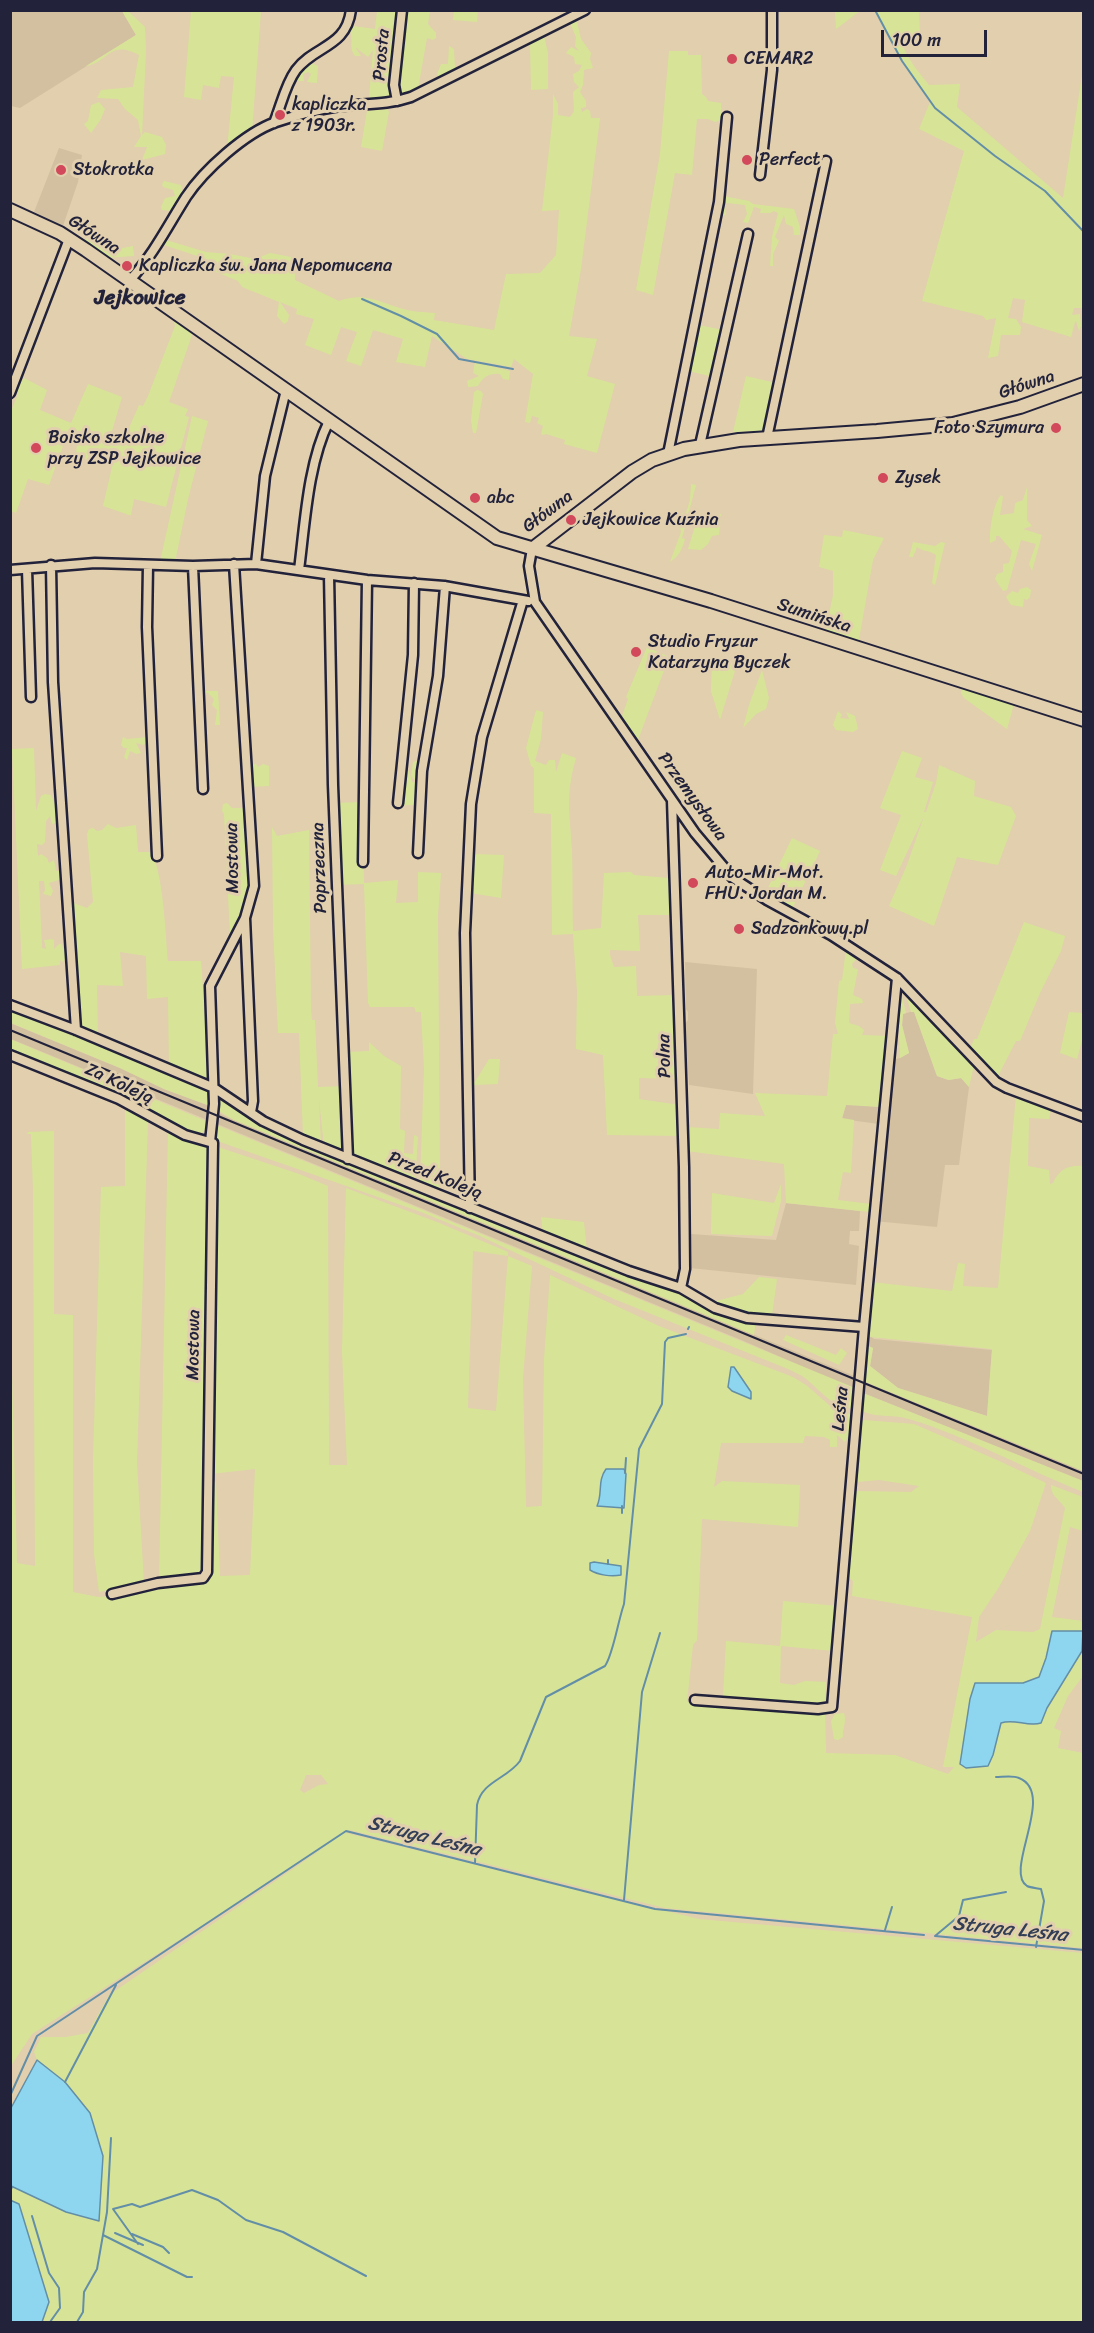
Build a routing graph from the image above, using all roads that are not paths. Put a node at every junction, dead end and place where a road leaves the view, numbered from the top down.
1 (351, 10) edge
2 (402, 10) edge
3 (585, 10) edge
4 (772, 10) edge
5 (397, 101) junction
6 (727, 117) dead end
7 (274, 123) junction
8 (826, 161) dead end
9 (760, 175) dead end
10 (10, 210) edge
11 (748, 234) dead end
12 (69, 239) junction
13 (130, 280) junction
14 (1083, 384) edge
15 (286, 390) junction
16 (10, 393) edge
17 (329, 421) junction
18 (767, 438) junction
19 (700, 445) junction
20 (668, 454) junction
21 (532, 549) junction
22 (234, 564) junction
23 (256, 564) junction
24 (51, 565) junction
25 (148, 565) junction
26 (193, 566) junction
27 (27, 569) junction
28 (10, 570) edge
29 (299, 570) junction
30 (329, 575) junction
31 (367, 580) junction
32 (414, 583) junction
33 (445, 586) junction
34 (523, 600) junction
35 (534, 602) junction
36 (31, 697) dead end
37 (1083, 720) edge
38 (203, 789) dead end
39 (672, 800) junction
40 (398, 803) dead end
41 (685, 818) junction
42 (673, 823) junction
43 (418, 853) dead end
44 (157, 856) dead end
45 (363, 862) dead end
46 (245, 918) junction
47 (897, 978) junction
48 (10, 1005) edge
49 (76, 1030) junction
50 (10, 1055) edge
51 (214, 1088) junction
52 (251, 1112) junction
53 (1083, 1117) edge
54 (212, 1142) junction
55 (348, 1159) junction
56 (470, 1208) junction
57 (681, 1288) junction
58 (864, 1327) junction
59 (112, 1594) dead end
60 (695, 1700) dead end

1 - 7 street
2 - 5 street, Prosta
3 - 5 street
4 - 9 street
5 - 7 street
6 - 20 street
7 - 13 street
8 - 18 street
10 - 12 street, Główna
11 - 19 street
12 - 13 street, Główna
12 - 16 street
13 - 15 street, Główna
14 - 18 street, Główna
15 - 17 street, Główna
15 - 23 street
17 - 21 street, Główna
17 - 29 street
18 - 19 street, Główna
19 - 20 street, Główna
20 - 21 street, Główna
21 - 35 street, Przemysłowa
21 - 37 street, Sumińska
22 - 23 street
22 - 26 street
22 - 46 street, Mostowa
23 - 29 street
24 - 25 street
24 - 27 street
24 - 49 street
25 - 26 street
25 - 44 street
26 - 38 street
27 - 28 street
27 - 36 street
29 - 30 street
30 - 31 street
30 - 55 street, Poprzeczna
31 - 32 street
31 - 45 street
32 - 33 street
32 - 40 street
33 - 34 street
33 - 43 street
34 - 35 street
34 - 56 street
35 - 39 street, Przemysłowa
39 - 41 street, Przemysłowa
39 - 42 street, Polna
41 - 42 street
41 - 47 street, Przemysłowa
42 - 57 street, Polna
46 - 51 street, Mostowa
46 - 52 street
47 - 53 street, Przemysłowa
47 - 58 street, Leśna
48 - 49 street, Przed Koleją
49 - 51 street, Przed Koleją
50 - 54 street, Za Koleją
51 - 52 street, Przed Koleją
51 - 54 street, Mostowa
52 - 55 street, Przed Koleją
54 - 59 street, Mostowa
55 - 56 street, Przed Koleją
56 - 57 street, Przed Koleją
57 - 58 street, Przed Koleją
58 - 60 street, Leśna

